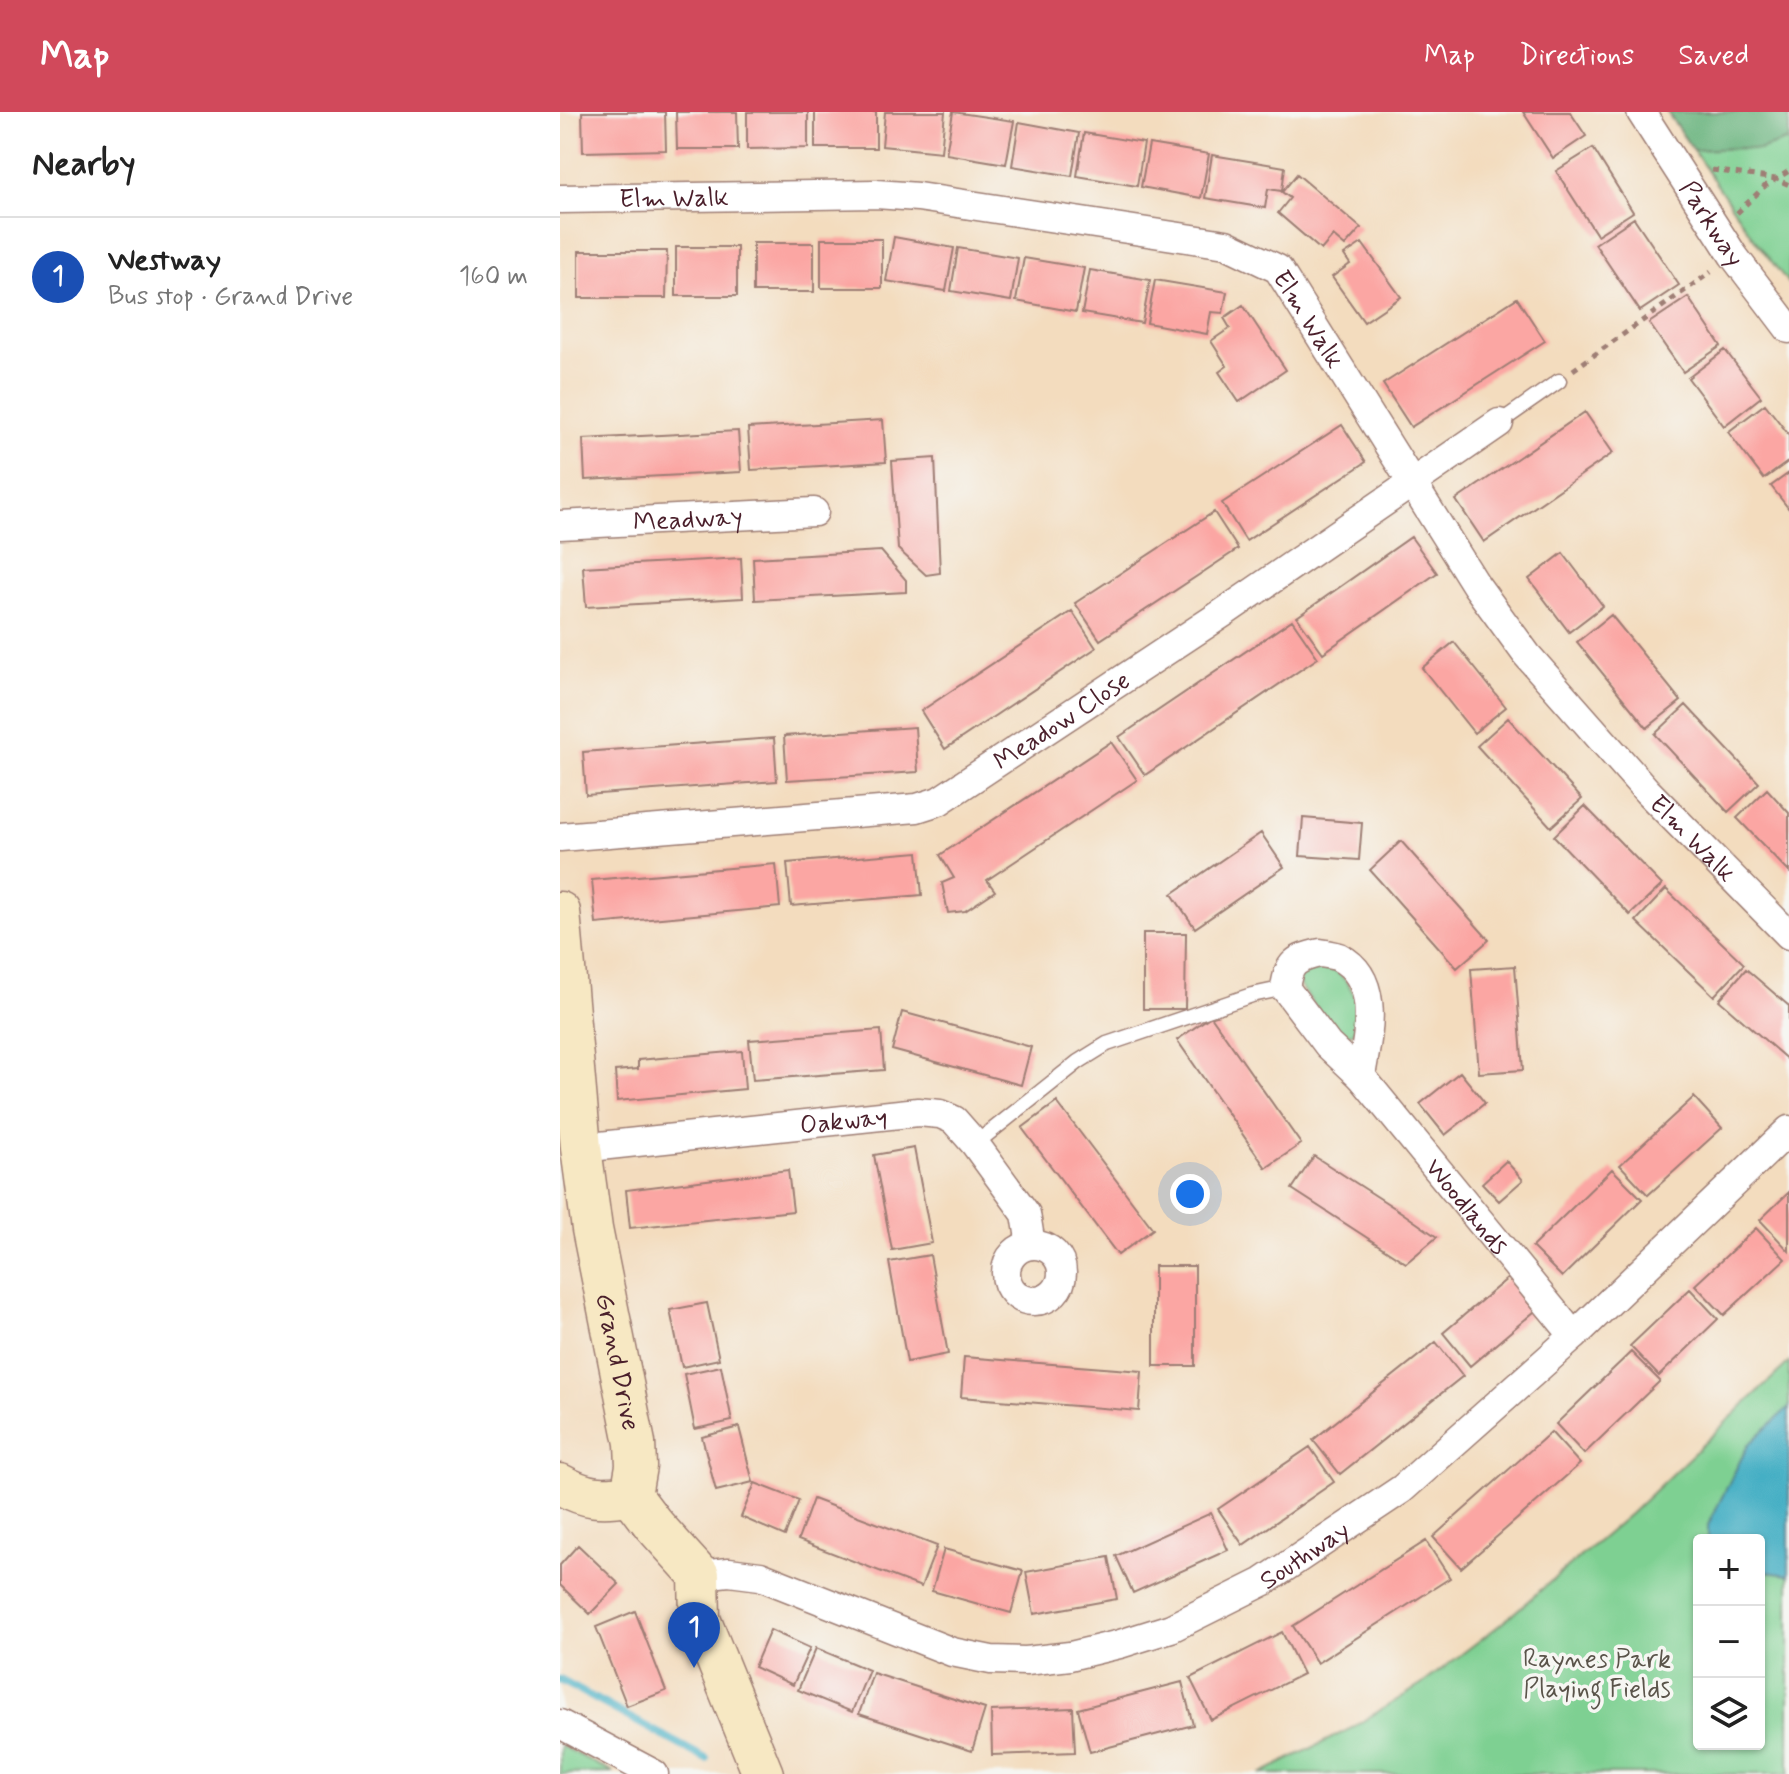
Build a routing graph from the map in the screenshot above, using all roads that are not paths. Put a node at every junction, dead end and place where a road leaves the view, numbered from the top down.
1 (1641, 112) edge
2 (560, 199) edge
3 (1789, 329) edge
4 (1559, 381) road end
5 (1499, 423) joint
6 (1412, 483) junction
7 (814, 512) dead end
8 (560, 525) edge
9 (560, 837) edge
10 (560, 912) edge
11 (1789, 935) edge
12 (562, 969) edge
13 (1285, 988) junction
14 (1361, 1076) junction
15 (1789, 1130) edge
16 (975, 1144) junction
17 (581, 1148) junction
18 (1031, 1245) dead end
19 (1574, 1336) junction
20 (560, 1484) edge
21 (631, 1495) junction
22 (699, 1575) junction
23 (560, 1724) edge
24 (654, 1774) edge
25 (763, 1774) edge

1 - 3 street, Parkway
2 - 6 street, Elm Walk
4 - 5 lane
5 - 6 street, Meadow Close
6 - 9 street, Meadow Close
6 - 11 street, Elm Walk
7 - 8 street, Meadway
10 - 12 main road, Grand Drive
12 - 17 main road, Grand Drive
13 - 14 street, Woodlands
13 - 14 street
13 - 16 lane
14 - 19 street, Woodlands
15 - 19 street, Southway
16 - 17 street, Oakway
16 - 18 street, Oakway
17 - 21 main road, Grand Drive
19 - 22 street, Southway
20 - 21 main road
21 - 22 main road
22 - 25 main road
23 - 24 street

